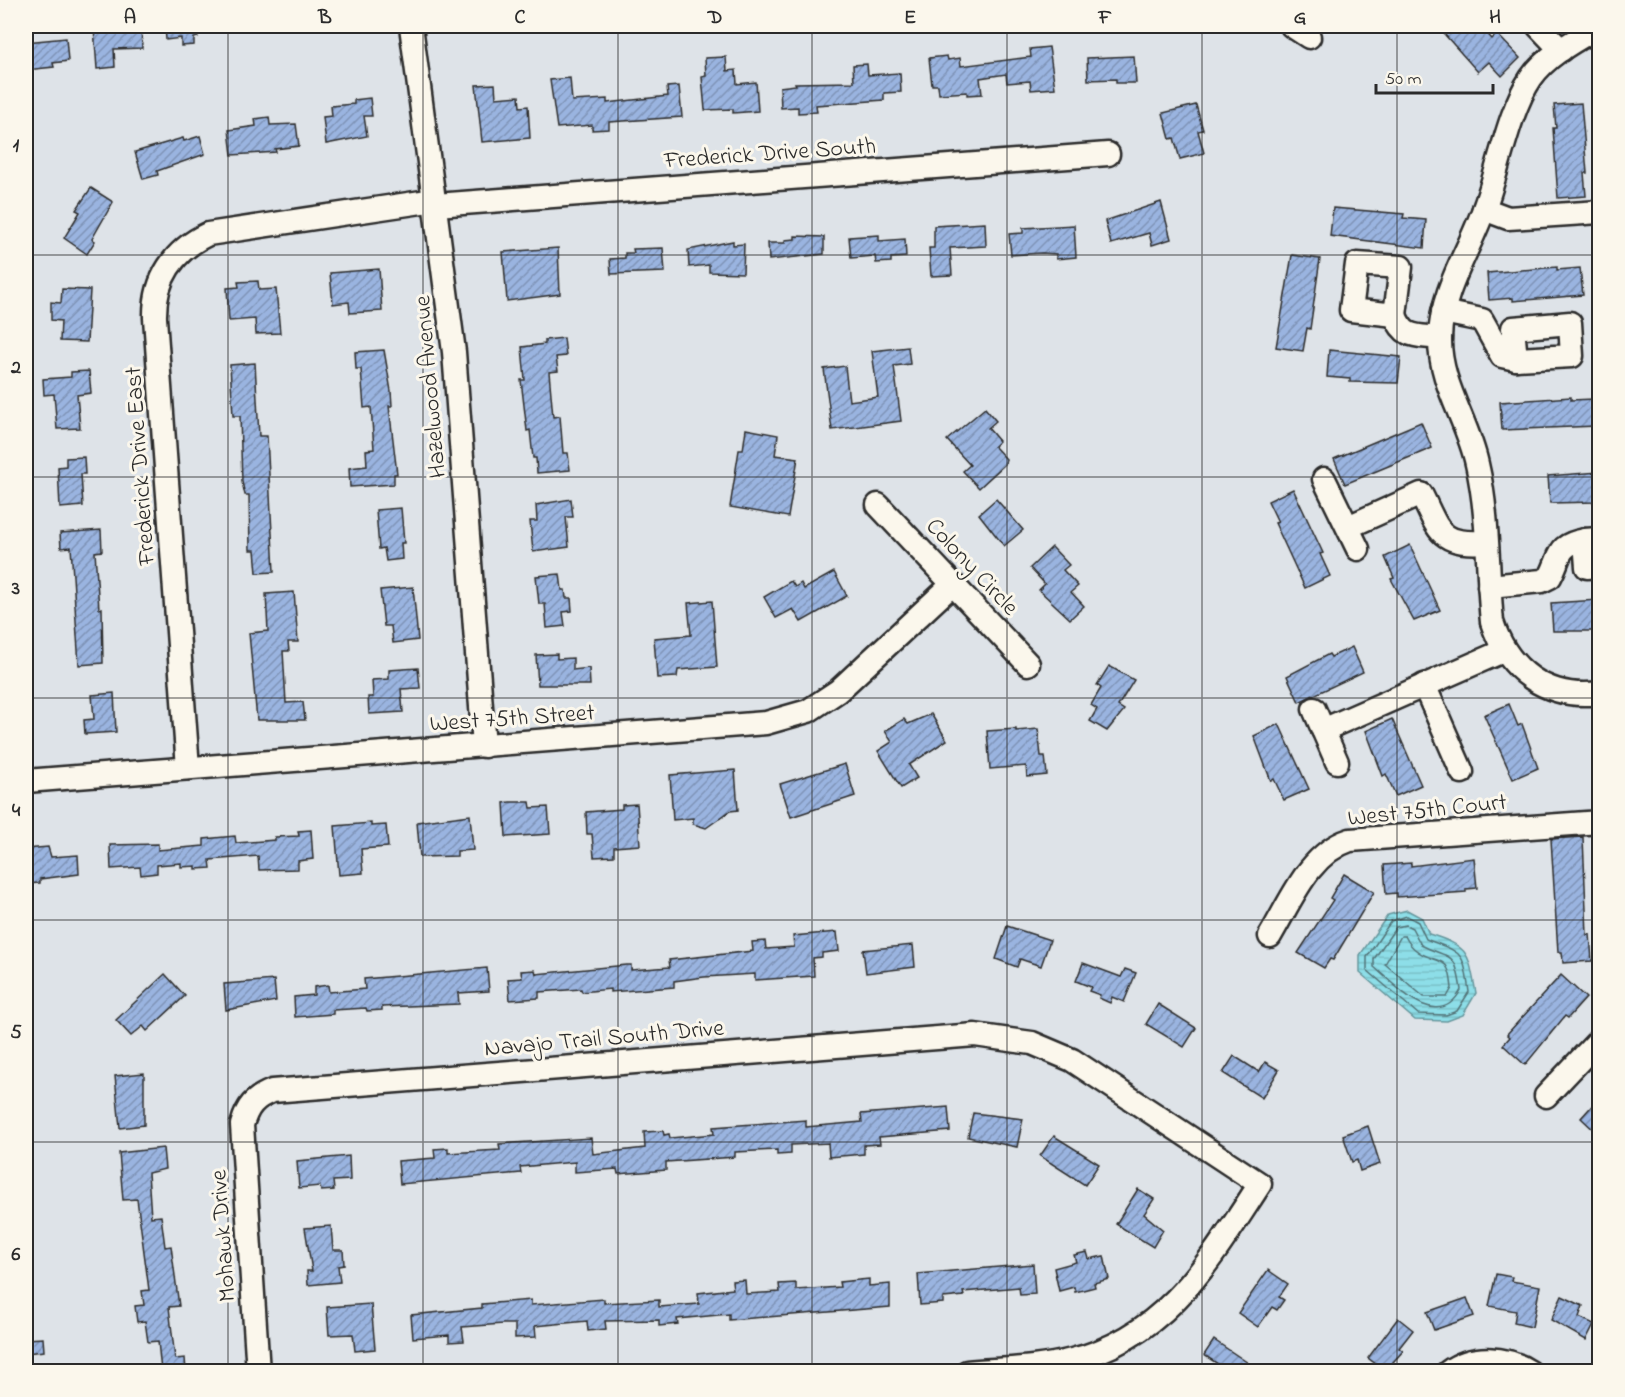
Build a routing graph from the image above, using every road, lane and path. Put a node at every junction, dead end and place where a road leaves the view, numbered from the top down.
1 (411, 26) edge
2 (1538, 26) edge
3 (1599, 26) edge
4 (1561, 50) junction
5 (1108, 154) dead end
6 (436, 202) junction
7 (1484, 209) junction
8 (1599, 212) edge
9 (259, 225) joint
10 (1443, 312) junction
11 (1395, 315) dead end
12 (1440, 338) junction
13 (1516, 359) dead end
14 (1324, 479) dead end
15 (878, 505) dead end
16 (1348, 527) junction
17 (1592, 539) edge
18 (1485, 542) junction
19 (1358, 549) dead end
20 (1599, 566) edge
21 (953, 584) junction
22 (1489, 586) junction
23 (1503, 651) junction
24 (1028, 664) dead end
25 (1424, 685) junction
26 (1599, 693) edge
27 (1314, 709) dead end
28 (1323, 730) junction
29 (484, 746) junction
30 (1337, 762) dead end
31 (188, 768) junction
32 (1462, 772) dead end
33 (26, 781) edge
34 (1599, 822) edge
35 (1270, 936) dead end
36 (1599, 1039) edge
37 (1546, 1096) dead end
38 (254, 1100) joint
39 (1078, 1366) edge
40 (258, 1371) edge
41 (967, 1371) edge
42 (1448, 1371) edge
43 (1530, 1371) edge

1 - 6 street, Hazelwood Avenue
2 - 4 street
3 - 4 street
4 - 7 street
5 - 6 street, Frederick Drive South
6 - 9 street, Frederick Drive South
6 - 29 street, Hazelwood Avenue
7 - 8 street
7 - 10 street
9 - 31 street, Frederick Drive East
10 - 12 street
10 - 13 street
11 - 12 street
12 - 18 street
14 - 16 street
15 - 21 street, Colony Circle
16 - 18 street
16 - 19 street
17 - 20 street
17 - 22 street
18 - 22 street
21 - 24 street, Colony Circle
21 - 29 street, West 75th Street
22 - 23 street
23 - 25 street
23 - 26 street
25 - 28 street
25 - 32 street
27 - 28 street
28 - 30 street
29 - 31 street, West 75th Street
31 - 33 street, West 75th Street
34 - 35 street, West 75th Court
36 - 37 street
38 - 39 street, Navajo Trail South Drive
38 - 40 street, Mohawk Drive
39 - 41 street
42 - 43 street

